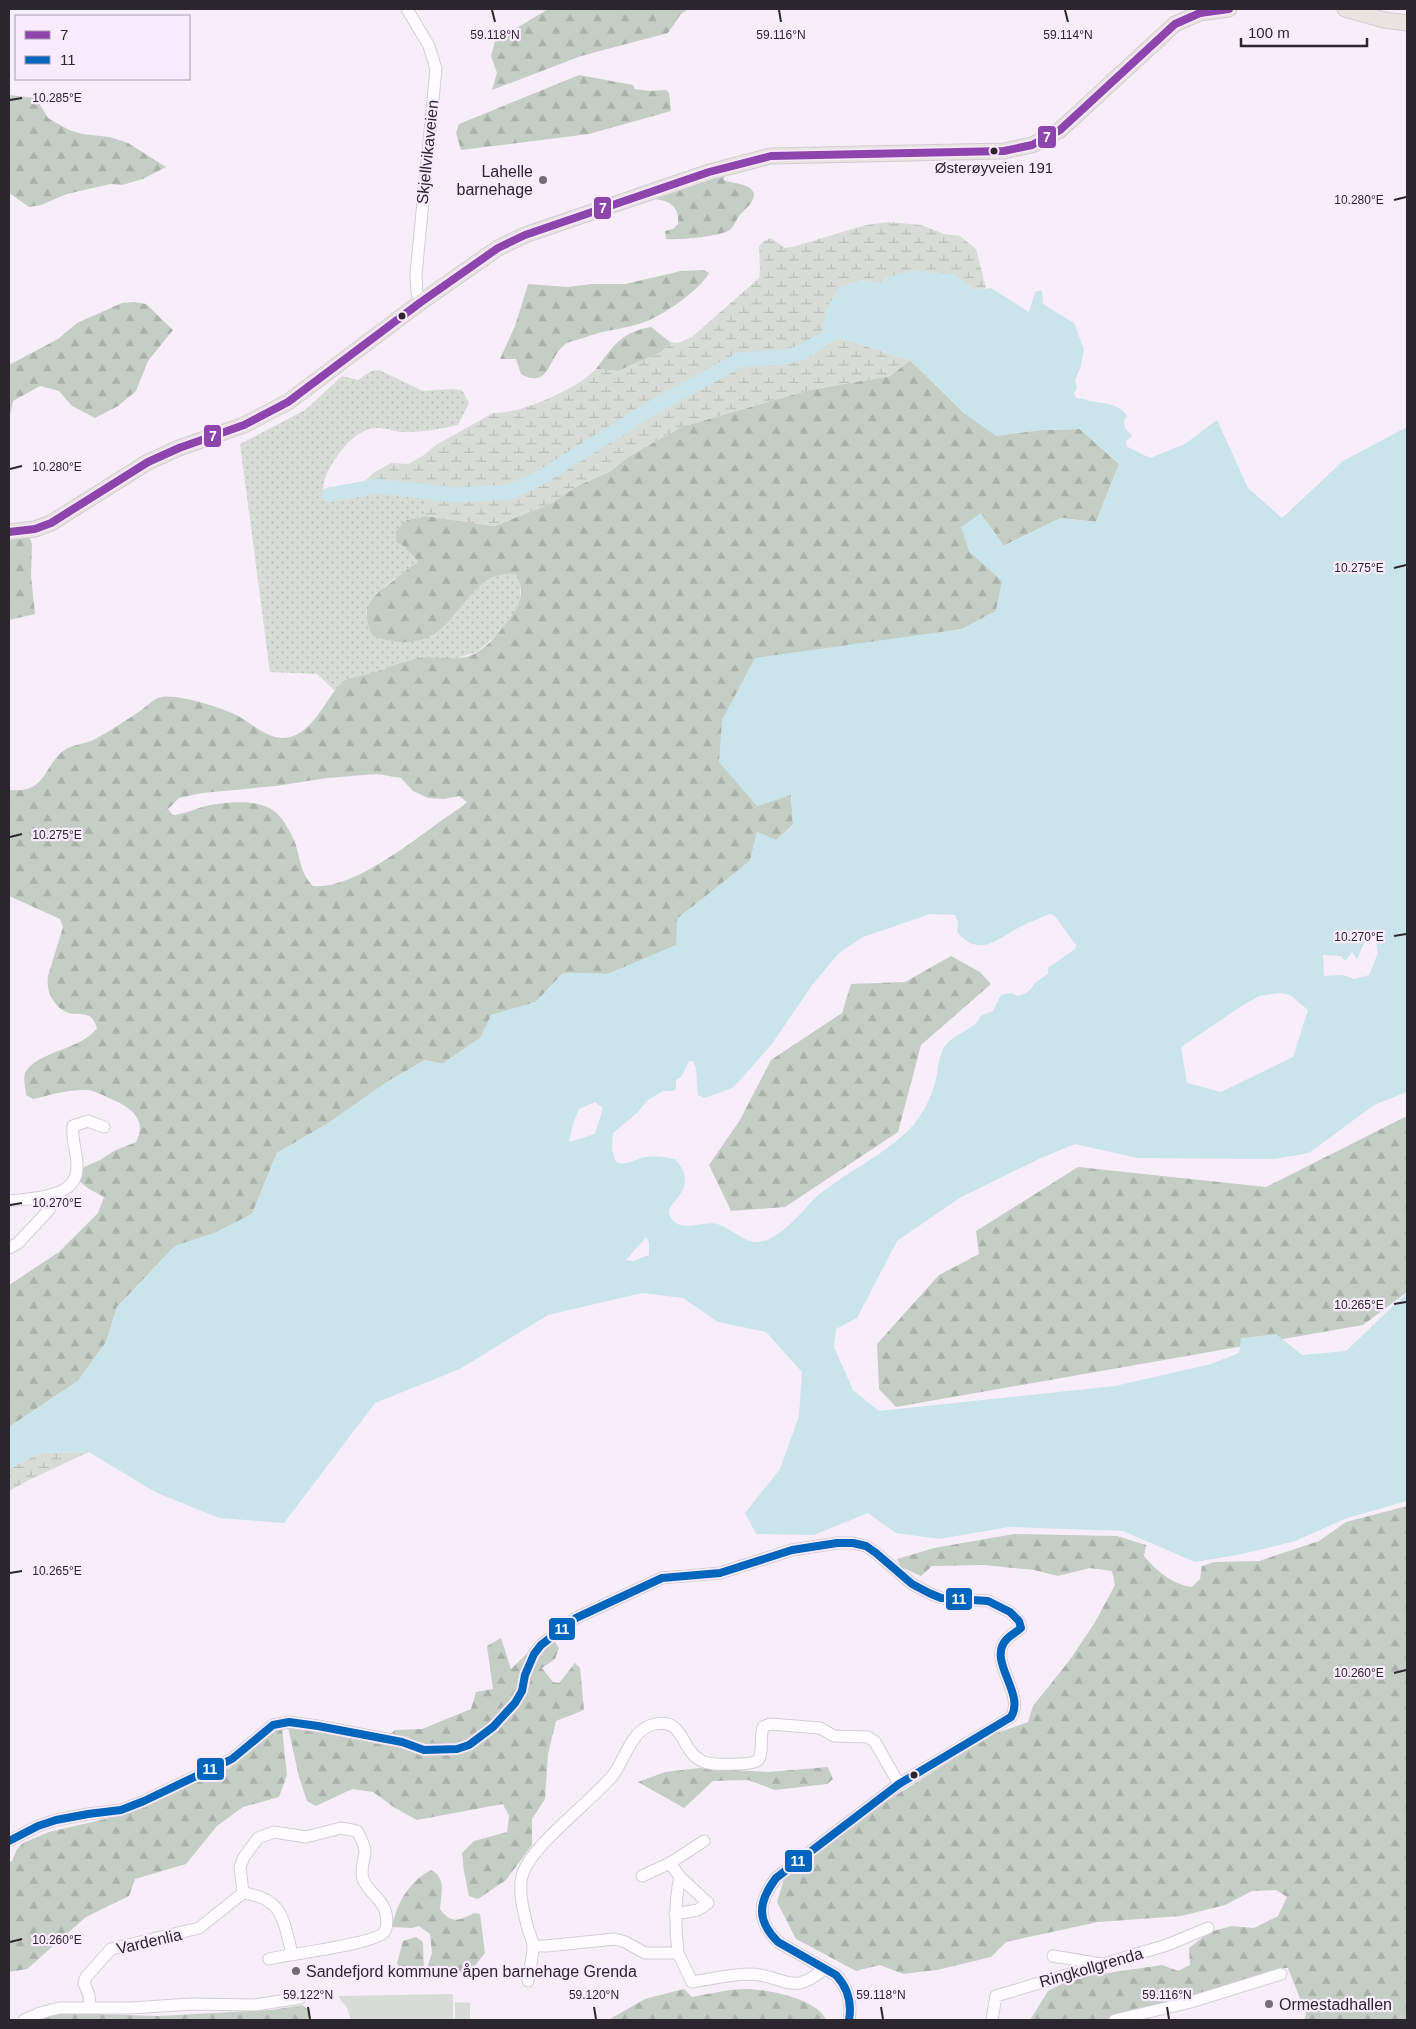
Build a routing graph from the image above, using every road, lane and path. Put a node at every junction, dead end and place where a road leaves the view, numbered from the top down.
1 (407, 9) edge
2 (1213, 9) edge
3 (1229, 9) edge
4 (1345, 9) edge
5 (1407, 22) edge
6 (421, 302) junction
7 (9, 532) edge
8 (104, 1127) dead end
9 (50, 1196) junction
10 (9, 1202) edge
11 (9, 1248) edge
12 (899, 1784) junction
13 (9, 1841) edge
14 (704, 1841) dead end
15 (670, 1863) junction
16 (642, 1876) dead end
17 (680, 1877) junction
18 (243, 1893) junction
19 (675, 1914) junction
20 (1208, 1928) dead end
21 (533, 1946) junction
22 (678, 1953) junction
23 (292, 1954) junction
24 (1054, 1956) dead end
25 (269, 1959) dead end
26 (1102, 1964) junction
27 (824, 1969) junction
28 (1281, 1974) dead end
29 (528, 1981) dead end
30 (300, 1998) dead end
31 (90, 2008) junction
32 (24, 2020) edge
33 (849, 2020) edge
34 (992, 2020) edge
35 (1115, 2020) edge

1 - 6 street, Skjellvikaveien
2 - 3 main road
2 - 6 main road
4 - 5 main road
6 - 7 main road
8 - 9 street
9 - 10 street
9 - 11 street
12 - 13 street
12 - 21 street
12 - 27 street
14 - 15 street
15 - 16 street
15 - 17 street
17 - 19 street
17 - 19 street
18 - 23 street
18 - 23 street
18 - 31 street, Vardenlia
19 - 22 street
20 - 26 street, Ringkollgrenda
21 - 22 street
21 - 29 street
22 - 27 street
23 - 25 street
24 - 26 street
26 - 34 street, Ringkollgrenda
27 - 33 street
28 - 35 street
30 - 31 street
31 - 32 street

